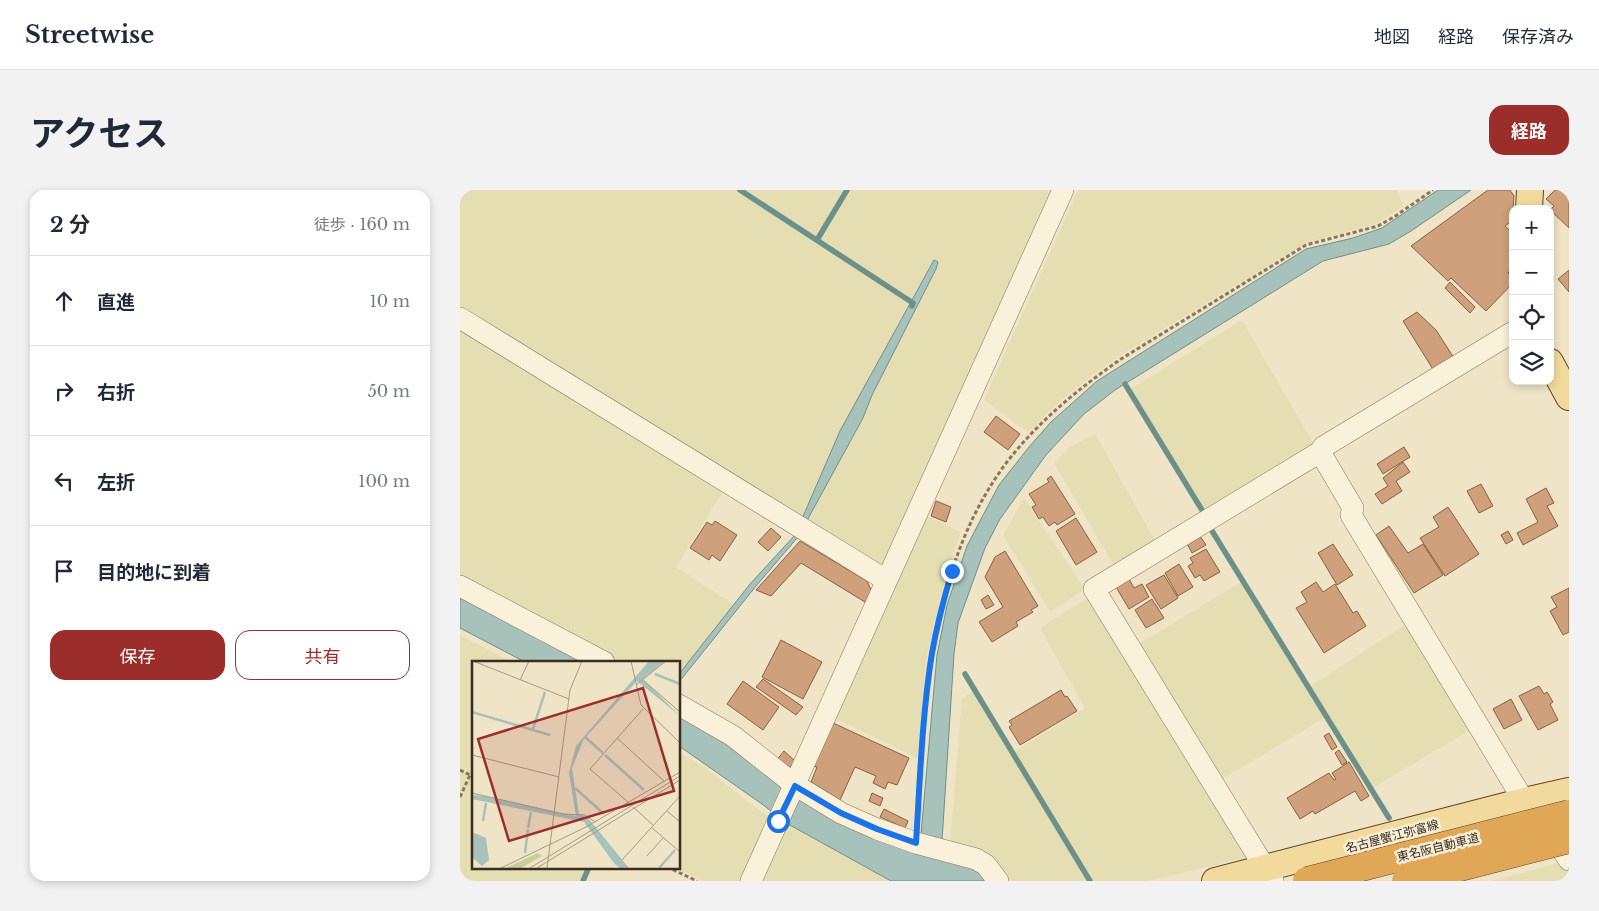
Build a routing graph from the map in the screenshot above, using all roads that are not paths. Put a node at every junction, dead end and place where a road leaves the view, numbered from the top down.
1 (1063, 190) edge
2 (1530, 190) edge
3 (1529, 205) edge
4 (460, 318) edge
5 (1509, 334) edge
6 (1554, 369) edge
7 (1569, 397) edge
8 (1320, 452) junction
9 (886, 580) junction
10 (460, 586) edge
11 (602, 661) edge
12 (680, 706) edge
13 (795, 786) junction
14 (1569, 791) edge
15 (1526, 800) junction
16 (1569, 814) edge
17 (1569, 839) edge
18 (1569, 860) edge
19 (1269, 875) edge
20 (751, 881) edge
21 (998, 881) edge
22 (1215, 881) edge
23 (1307, 881) edge
24 (1406, 881) edge

1 - 9 street
2 - 3 main road
4 - 9 street
5 - 8 street
6 - 7 main road
8 - 15 street
8 - 19 street
9 - 13 street
10 - 11 street
12 - 13 street
13 - 20 street
13 - 21 street
14 - 15 main road, 名古屋蟹江弥富線
15 - 18 street
15 - 19 main road, 名古屋蟹江弥富線
16 - 23 highway, 東名阪自動車道, bridge
17 - 24 highway, 東名阪自動車道, bridge
19 - 22 main road, 名古屋蟹江弥富線

